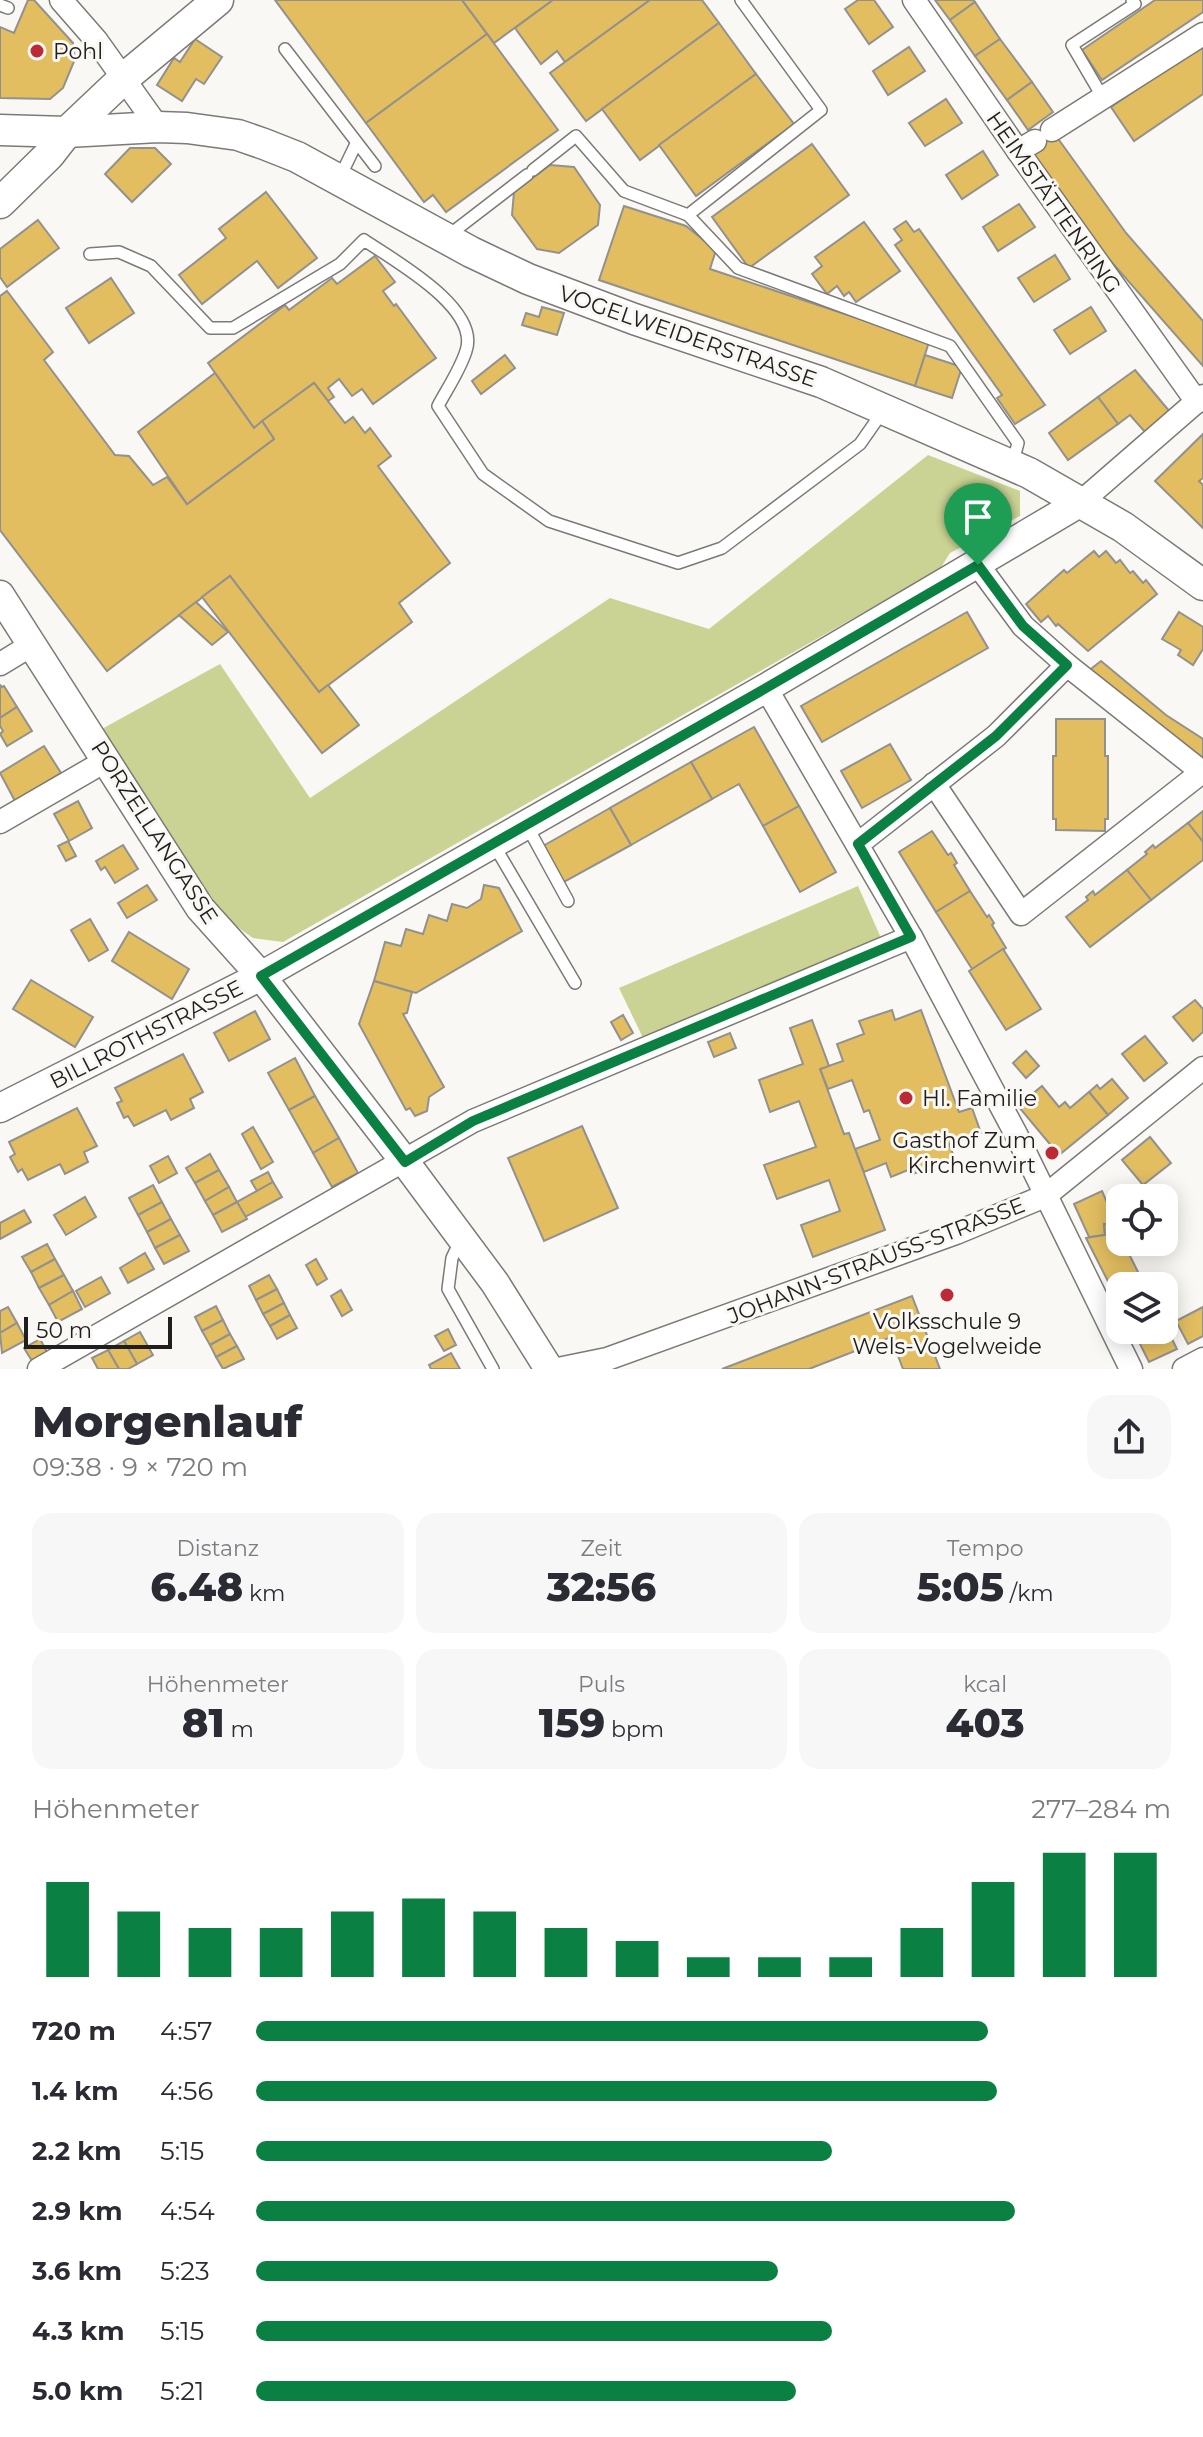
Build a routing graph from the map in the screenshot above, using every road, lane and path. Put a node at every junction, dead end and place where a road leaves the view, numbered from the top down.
1 (61, 0) edge
2 (218, 0) edge
3 (741, 0) edge
4 (914, 0) edge
5 (1132, 0) edge
6 (1203, 34) edge
7 (285, 49) dead end
8 (123, 79) junction
9 (1104, 99) junction
10 (158, 127) junction
11 (0, 130) edge
12 (67, 132) junction
13 (1035, 141) junction
14 (356, 144) junction
15 (375, 166) dead end
16 (339, 179) junction
17 (0, 203) edge
18 (688, 215) junction
19 (445, 238) junction
20 (90, 254) dead end
21 (1200, 399) edge
22 (885, 408) junction
23 (1012, 465) junction
24 (1081, 502) junction
25 (978, 565) junction
26 (1203, 585) edge
27 (0, 595) edge
28 (33, 644) junction
29 (0, 664) edge
30 (1067, 665) junction
31 (766, 688) junction
32 (107, 760) junction
33 (934, 784) junction
34 (0, 822) edge
35 (526, 825) junction
36 (493, 844) junction
37 (858, 844) junction
38 (568, 901) dead end
39 (911, 937) junction
40 (261, 976) junction
41 (575, 983) dead end
42 (1203, 1068) edge
43 (0, 1108) edge
44 (405, 1162) junction
45 (1045, 1196) junction
46 (461, 1239) junction
47 (1203, 1359) edge
48 (39, 1369) edge
49 (493, 1369) edge
50 (549, 1369) edge
51 (558, 1369) edge
52 (1131, 1369) edge
53 (1184, 1369) edge

1 - 8 street
2 - 8 main road
3 - 18 lane
4 - 13 street, HEIMSTÄTTENRING
5 - 9 lane
6 - 9 street
7 - 14 lane
8 - 10 street
8 - 12 main road
9 - 13 street
10 - 12 main road, VOGELWEIDERSTRASSE
10 - 16 main road, VOGELWEIDERSTRASSE
11 - 12 main road, VOGELWEIDERSTRASSE
12 - 17 main road
13 - 21 street, HEIMSTÄTTENRING
14 - 15 lane
14 - 16 lane
16 - 19 main road, VOGELWEIDERSTRASSE
18 - 19 lane
18 - 23 lane
19 - 22 main road, VOGELWEIDERSTRASSE
20 - 22 lane
21 - 24 street, HEIMSTÄTTENRING
22 - 23 main road, VOGELWEIDERSTRASSE
23 - 24 main road, VOGELWEIDERSTRASSE
24 - 25 street, BILLROTHSTRASSE
24 - 26 main road, VOGELWEIDERSTRASSE
25 - 30 street
25 - 31 street, BILLROTHSTRASSE
27 - 28 street, PORZELLANGASSE
28 - 29 street
28 - 32 street, PORZELLANGASSE
30 - 33 street
30 - 33 street
31 - 35 street, BILLROTHSTRASSE
31 - 37 street
32 - 34 street
32 - 40 street, PORZELLANGASSE
33 - 37 street
35 - 36 street, BILLROTHSTRASSE
35 - 38 lane
36 - 40 street, BILLROTHSTRASSE
36 - 41 lane
37 - 39 street
39 - 44 street
39 - 45 street
40 - 43 street, BILLROTHSTRASSE
40 - 44 street, PORZELLANGASSE
42 - 45 street, JOHANN-STRAUSS-STRASSE
44 - 46 street, PORZELLANGASSE
44 - 48 street
45 - 51 street, JOHANN-STRAUSS-STRASSE
45 - 52 street
46 - 49 lane
46 - 50 street, PORZELLANGASSE
47 - 53 street

